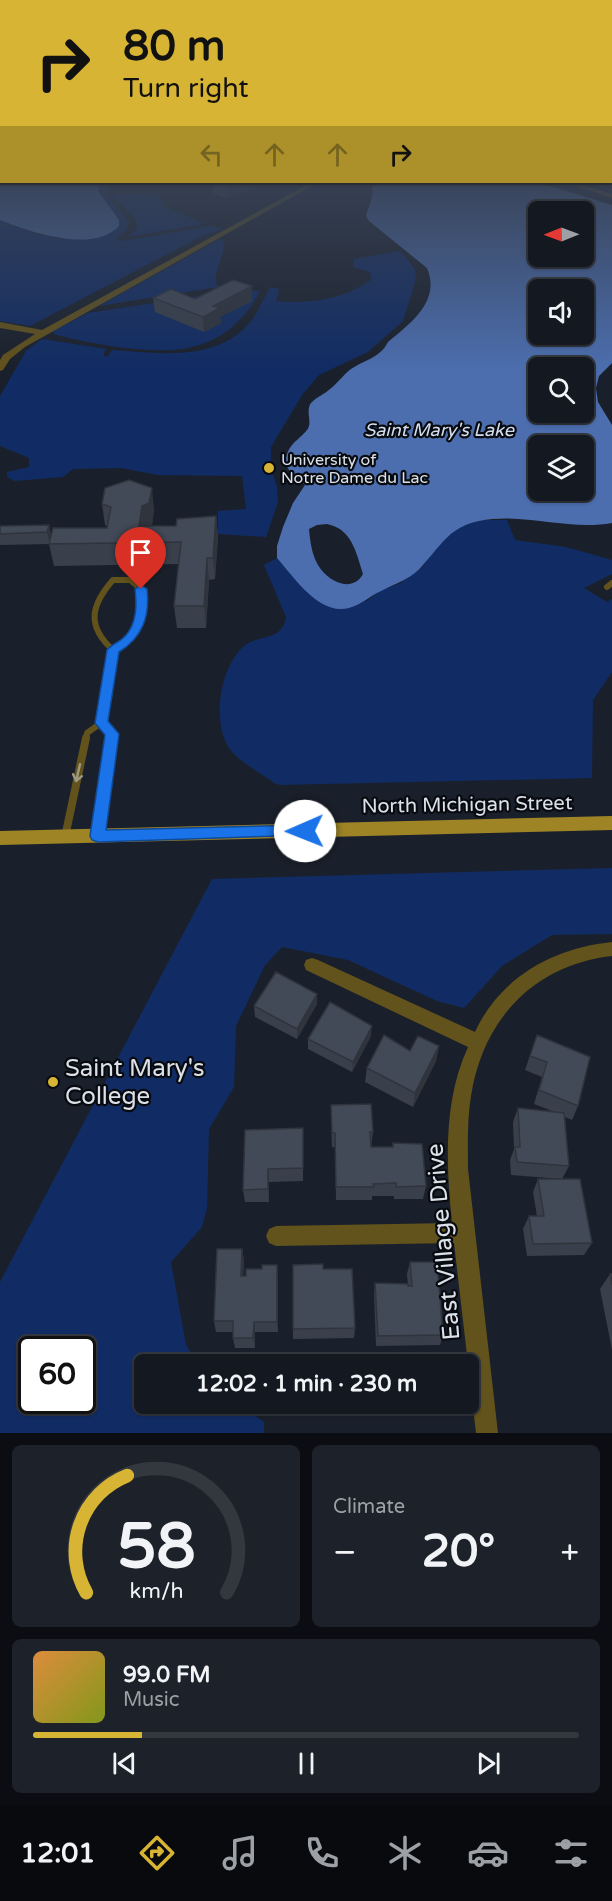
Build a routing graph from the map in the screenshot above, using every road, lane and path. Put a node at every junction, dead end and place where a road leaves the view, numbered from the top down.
1 (215, 238) edge
2 (0, 325) edge
3 (44, 333) junction
4 (0, 368) edge
5 (113, 650) junction
6 (101, 723) junction
7 (612, 823) edge
8 (98, 836) junction
9 (64, 837) junction
10 (0, 838) edge
11 (612, 949) edge
12 (312, 965) dead end
13 (477, 1042) junction
14 (464, 1233) junction
15 (276, 1236) dead end
16 (487, 1433) edge

1 - 3 street
2 - 3 street
3 - 4 street
5 - 5 lane
5 - 6 lane
6 - 8 lane
6 -> 9 lane
7 - 8 main road, North Michigan Street
8 - 9 main road, North Michigan Street
9 - 10 main road, North Michigan Street
11 - 13 street, East Village Drive
12 - 13 street
13 - 14 street, East Village Drive
14 - 15 street
14 - 16 street, East Village Drive

